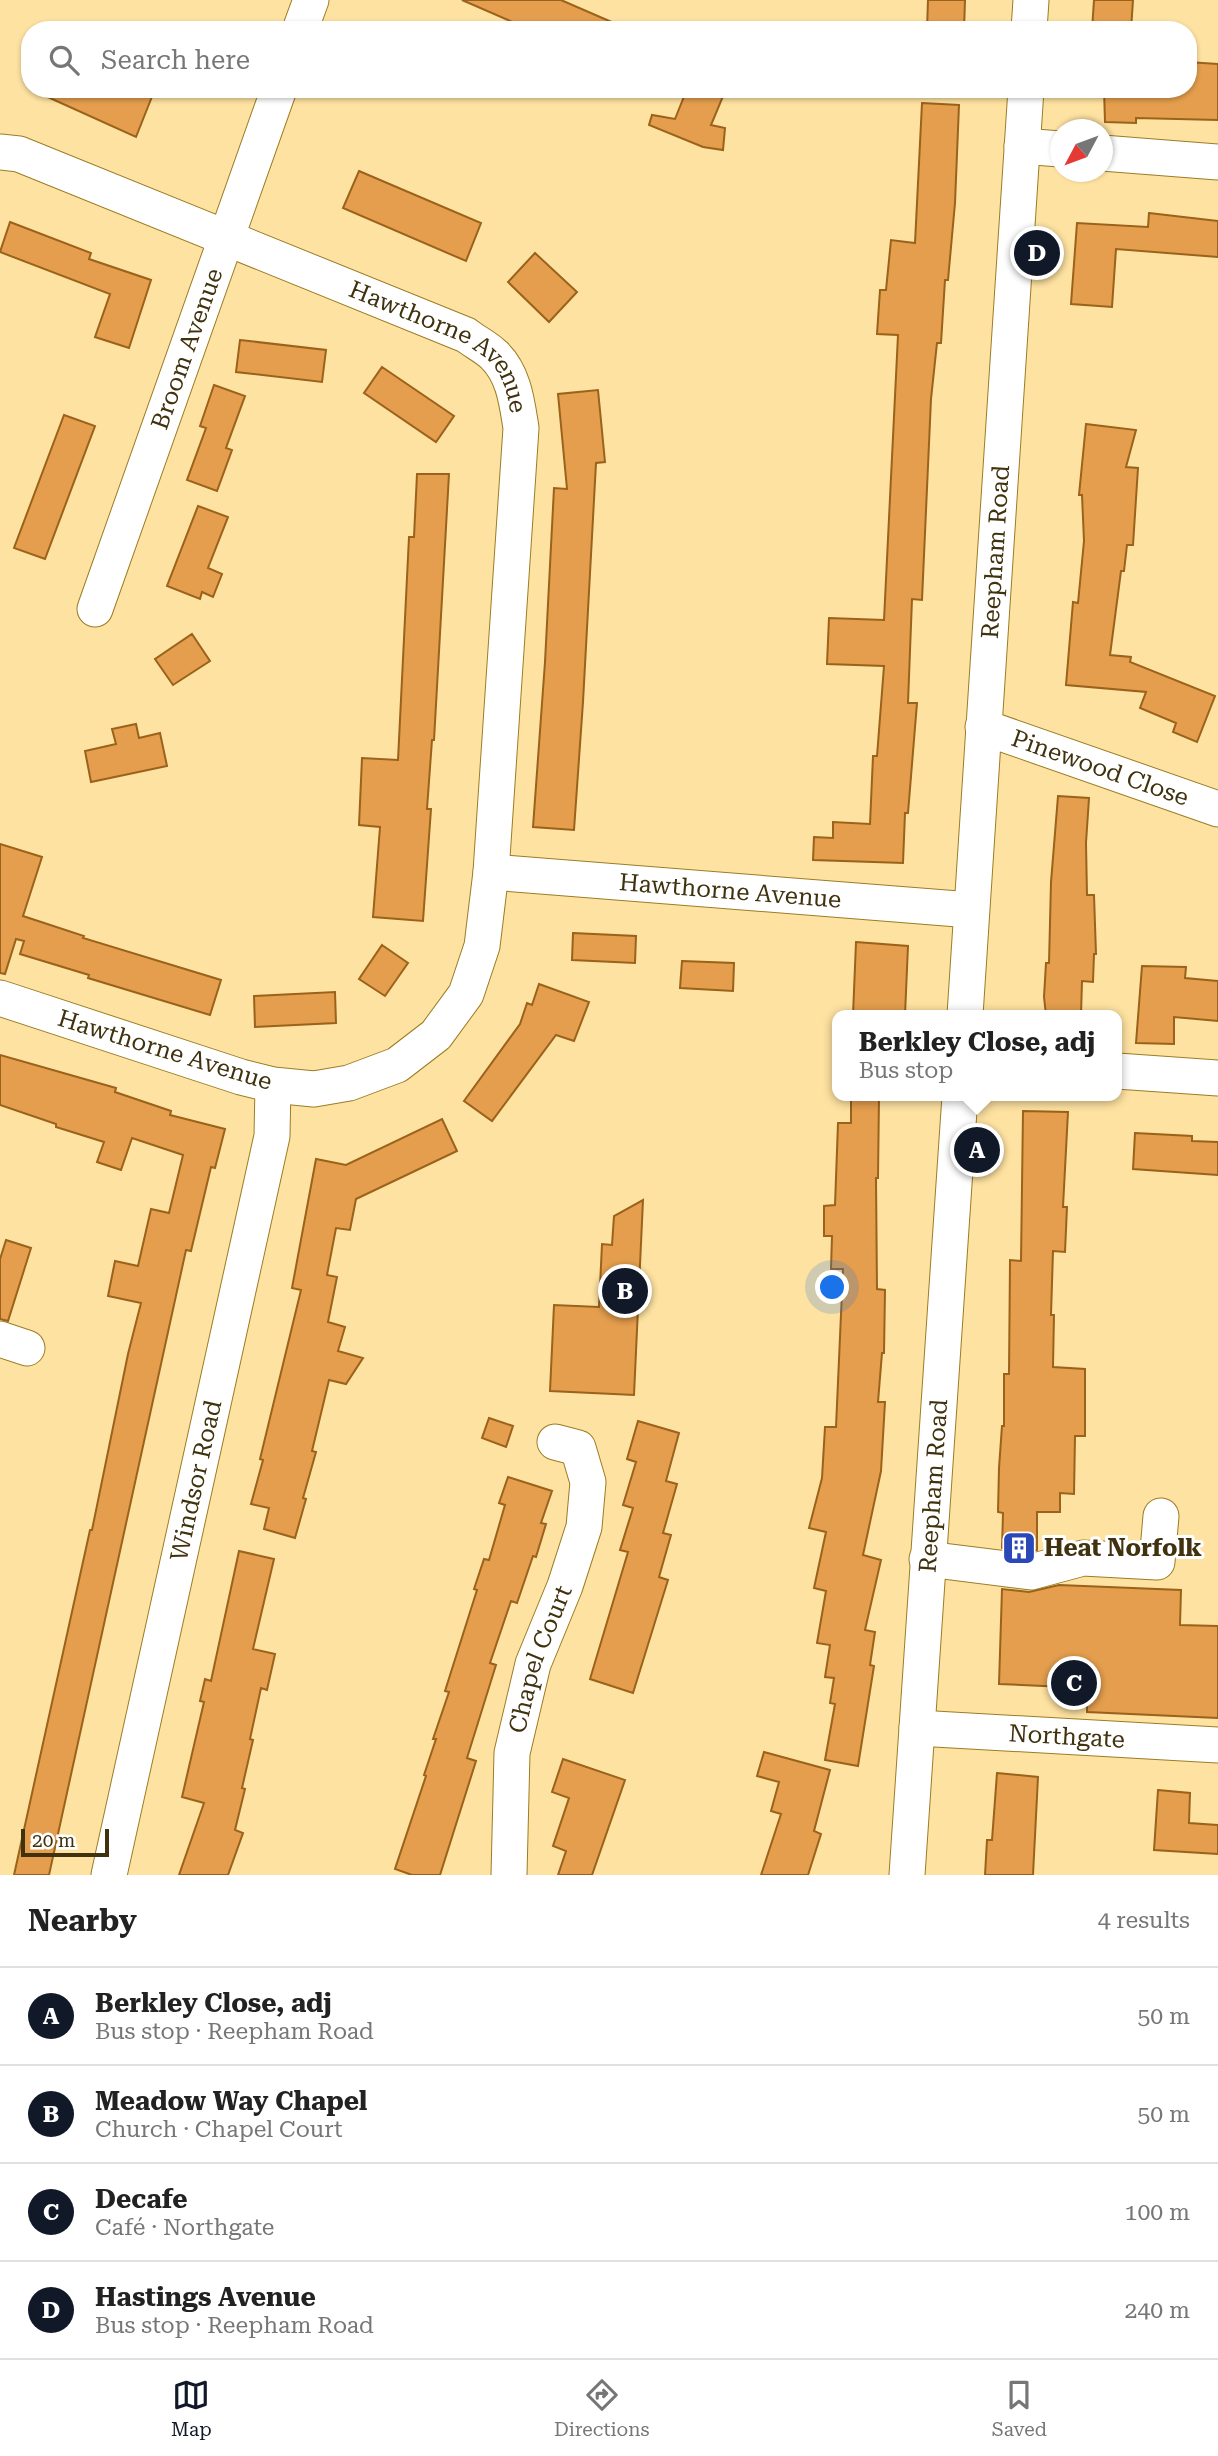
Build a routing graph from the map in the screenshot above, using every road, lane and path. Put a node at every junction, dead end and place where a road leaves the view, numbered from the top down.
1 (311, 0) edge
2 (1031, 0) edge
3 (303, 21) edge
4 (1030, 21) edge
5 (276, 98) edge
6 (1025, 98) edge
7 (1022, 146) junction
8 (1050, 148) edge
9 (0, 152) edge
10 (1113, 154) edge
11 (1218, 162) edge
12 (225, 238) junction
13 (95, 609) dead end
14 (983, 727) junction
15 (1218, 809) edge
16 (491, 872) junction
17 (971, 910) junction
18 (0, 998) edge
19 (965, 1010) edge
20 (1122, 1071) edge
21 (1218, 1077) edge
22 (273, 1086) junction
23 (960, 1101) edge
24 (573, 1437) dead end
25 (1161, 1517) dead end
26 (927, 1559) junction
27 (917, 1728) junction
28 (1218, 1745) edge
29 (109, 1875) edge
30 (509, 1875) edge
31 (907, 1875) edge

1 - 3 street
2 - 4 street
5 - 12 street, Broom Avenue
6 - 7 street, Reepham Road
7 - 8 street
7 - 14 street, Reepham Road
9 - 12 street, Hawthorne Avenue
10 - 11 street
12 - 13 street, Broom Avenue
12 - 16 street, Hawthorne Avenue
14 - 15 street, Pinewood Close
14 - 17 street, Reepham Road
16 - 17 street, Hawthorne Avenue
16 - 22 street, Hawthorne Avenue
17 - 19 street, Reepham Road
18 - 22 street, Hawthorne Avenue
20 - 21 street
22 - 29 street, Windsor Road
23 - 26 street, Reepham Road
24 - 30 street, Chapel Court
25 - 26 street
26 - 27 street, Reepham Road
27 - 28 street, Northgate
27 - 31 street, Reepham Road

